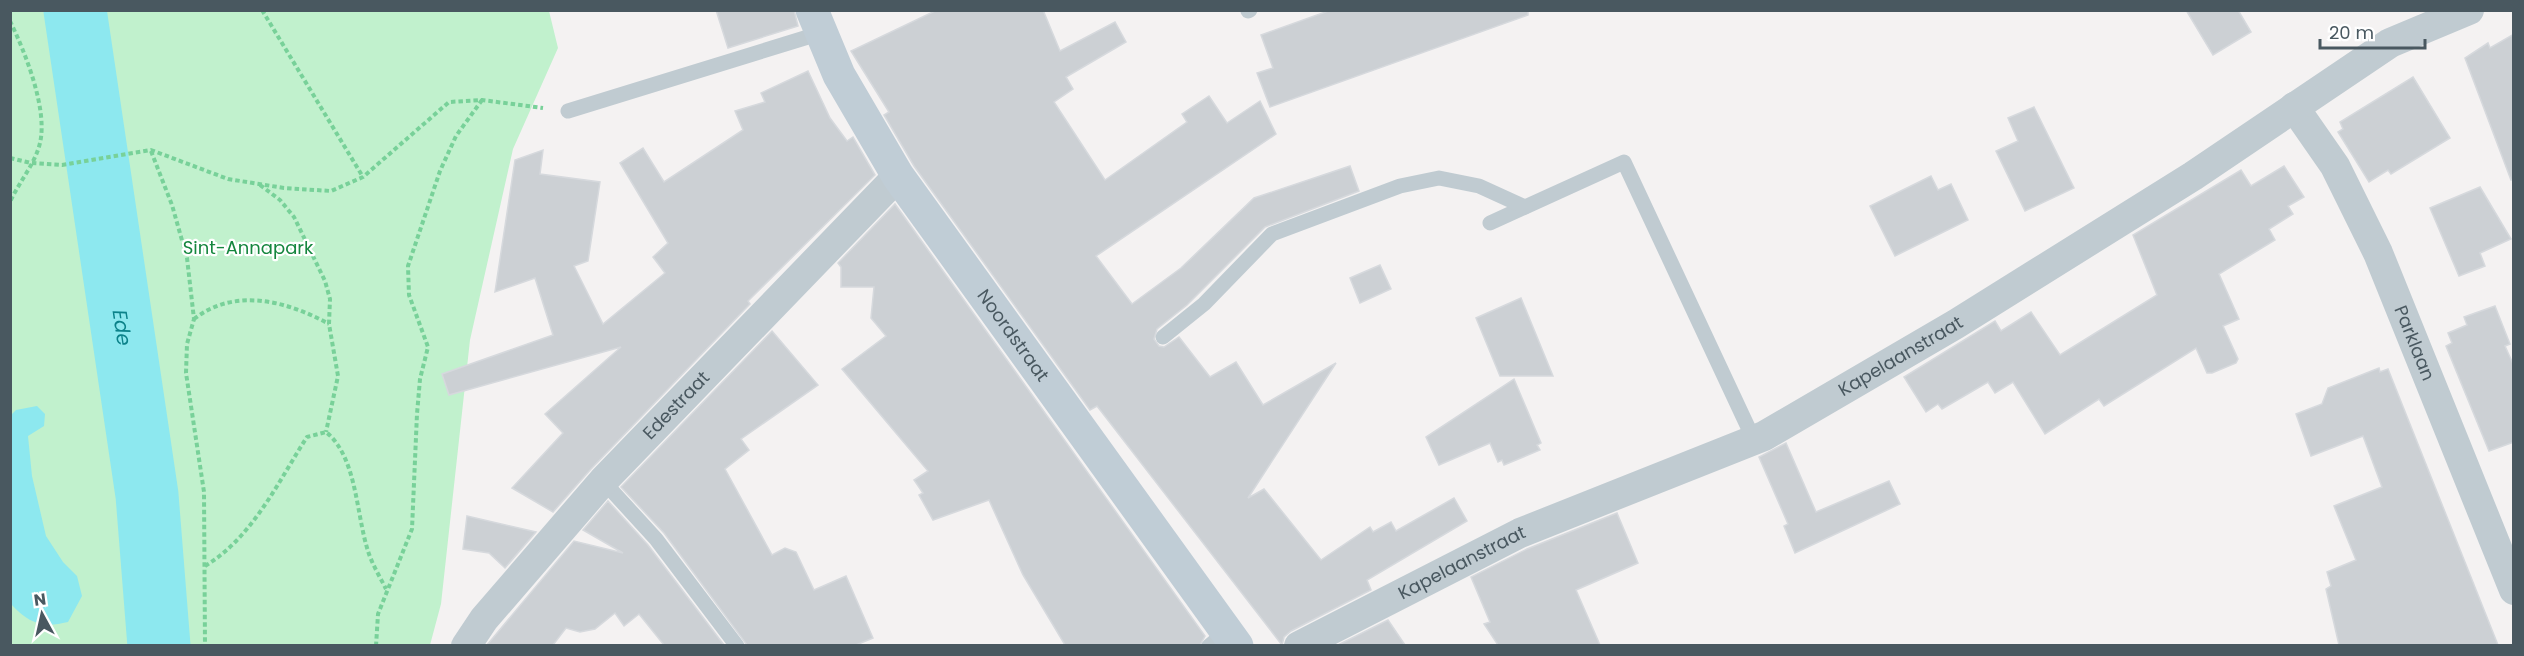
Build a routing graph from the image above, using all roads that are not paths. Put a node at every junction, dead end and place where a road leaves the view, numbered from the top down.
1 (2469, 10) edge
2 (816, 22) edge
3 (2294, 107) junction
4 (568, 111) road end
5 (898, 176) junction
6 (1525, 207) junction
7 (1491, 223) dead end
8 (1163, 337) dead end
9 (1754, 440) junction
10 (603, 481) junction
11 (2514, 590) edge
12 (1224, 640) edge
13 (466, 645) edge
14 (737, 645) edge
15 (1299, 645) edge

1 - 3 street, Kapelaanstraat
2 - 4 lane
2 - 5 street, Noordstraat
3 - 9 street, Kapelaanstraat
3 - 11 street, Parklaan
5 - 10 street, Edestraat
5 - 12 street, Noordstraat
6 - 7 lane
6 - 8 lane
6 - 9 lane
9 - 15 street, Kapelaanstraat
10 - 13 street, Edestraat
10 - 14 lane

